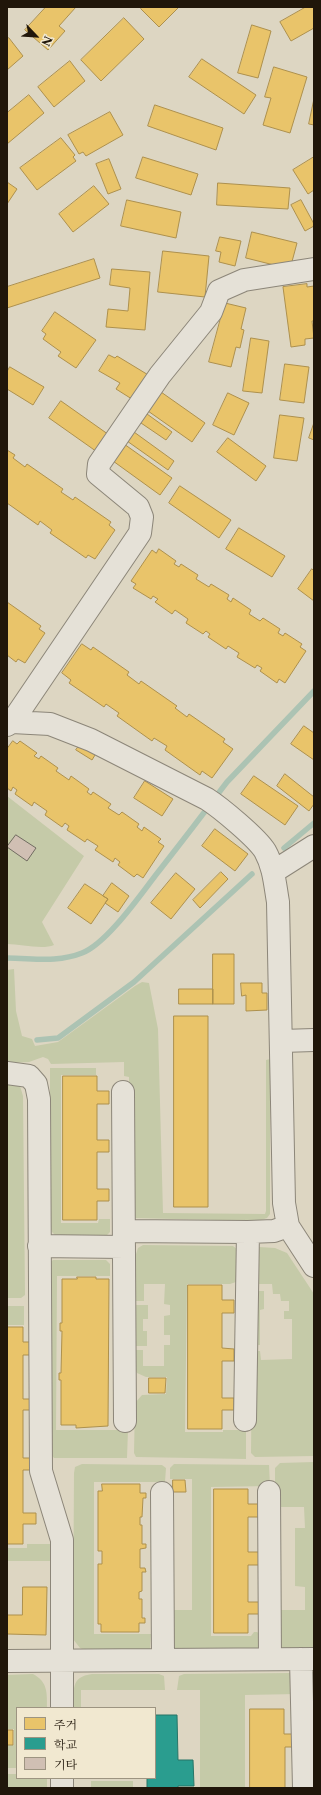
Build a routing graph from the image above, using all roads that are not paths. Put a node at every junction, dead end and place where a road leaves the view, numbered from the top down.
1 (314, 269) edge
2 (9, 723) edge
3 (314, 846) edge
4 (273, 872) junction
5 (314, 1040) edge
6 (282, 1041) junction
7 (7, 1073) edge
8 (123, 1092) dead end
9 (288, 1226) junction
10 (248, 1232) junction
11 (124, 1239) junction
12 (39, 1246) junction
13 (314, 1266) edge
14 (244, 1420) dead end
15 (125, 1421) dead end
16 (268, 1492) dead end
17 (162, 1493) dead end
18 (308, 1659) edge
19 (163, 1660) junction
20 (270, 1660) junction
21 (7, 1661) edge
22 (62, 1661) junction
23 (62, 1707) edge
24 (304, 1788) edge

1 - 2 street
2 - 4 street
3 - 4 street
4 - 6 street
5 - 6 street
6 - 9 street
7 - 12 street
8 - 11 street
9 - 10 street
9 - 13 street
10 - 11 street
10 - 14 street
11 - 12 street
11 - 15 street
12 - 22 street
16 - 20 street
17 - 19 street
18 - 20 street
18 - 24 street
19 - 20 street
19 - 22 street
21 - 22 street
22 - 23 street

